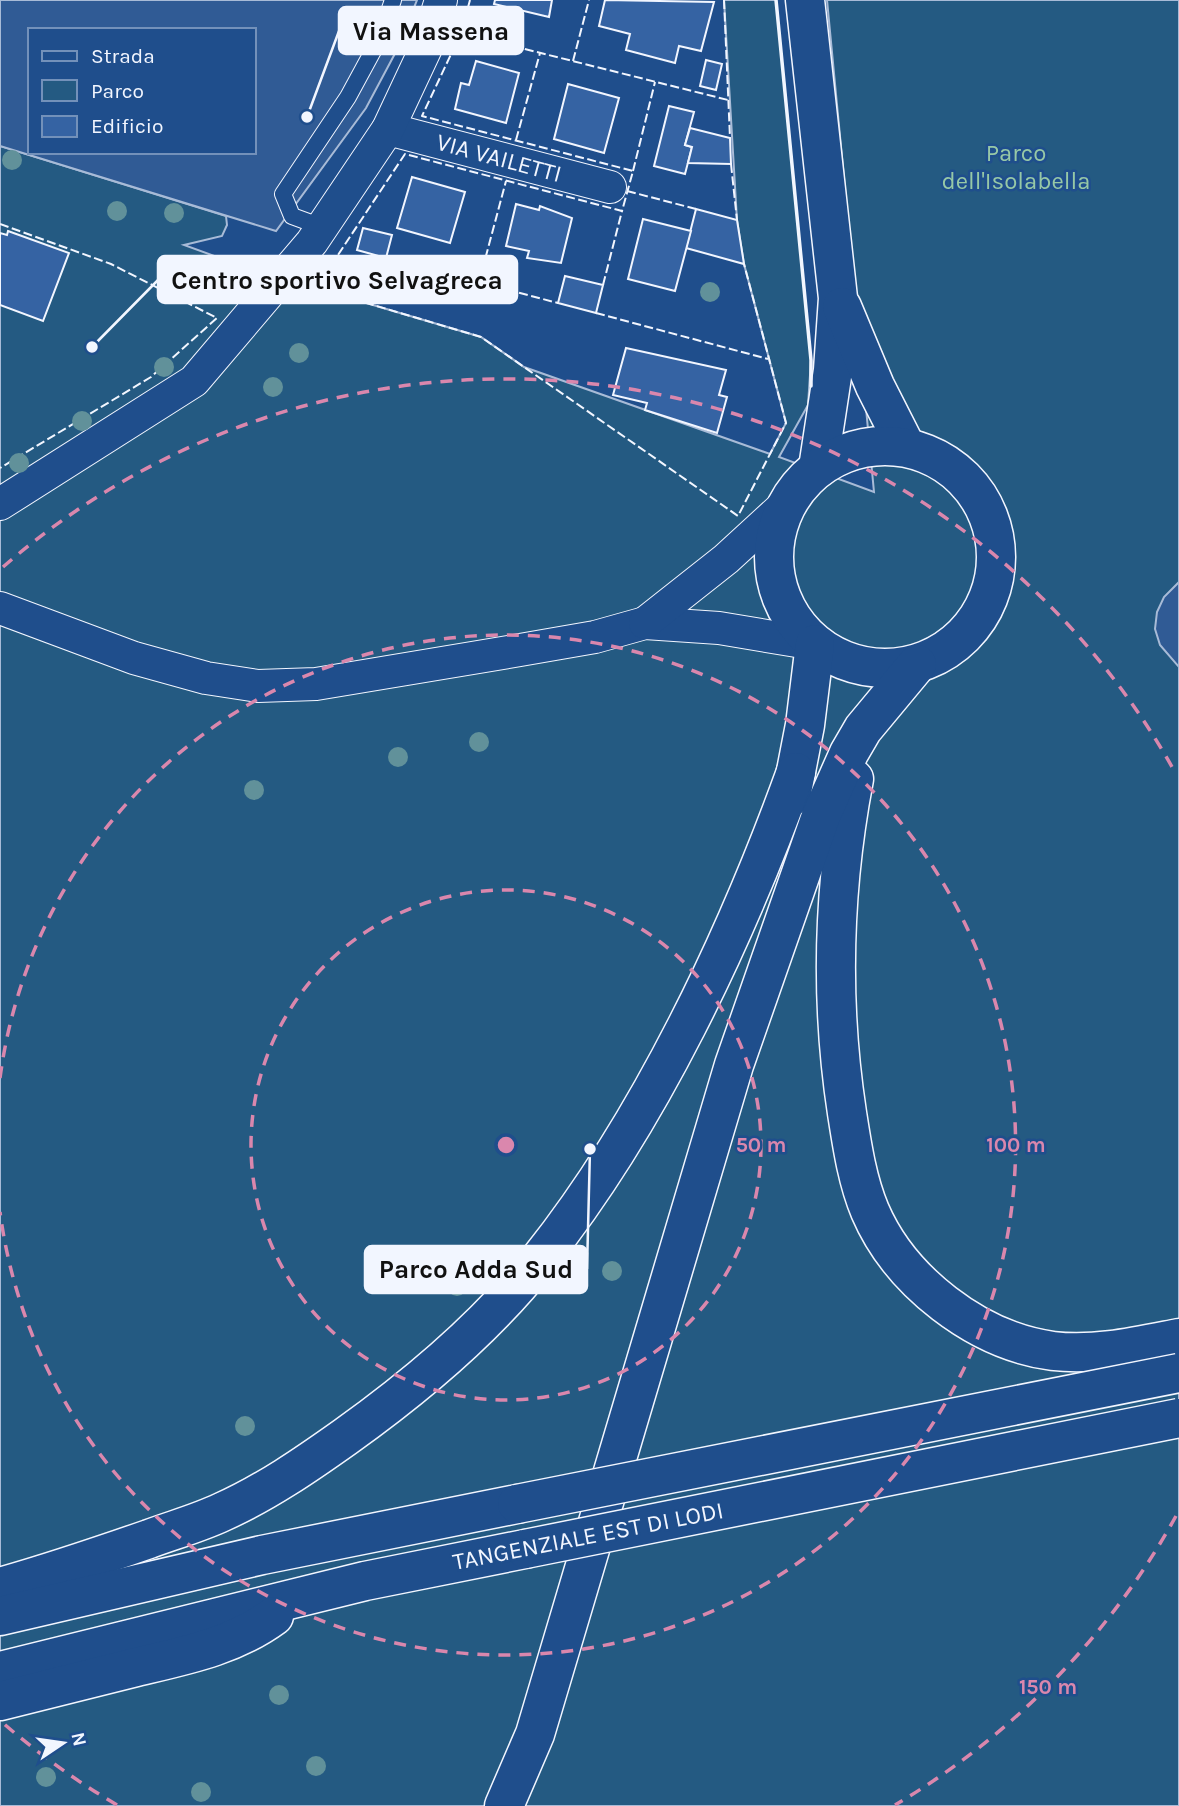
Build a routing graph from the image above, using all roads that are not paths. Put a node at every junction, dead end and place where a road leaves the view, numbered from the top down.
1 (393, 0) edge
2 (441, 0) edge
3 (805, 0) edge
4 (388, 129) junction
5 (610, 187) dead end
6 (317, 234) junction
7 (838, 298) junction
8 (906, 447) junction
9 (818, 468) junction
10 (0, 504) edge
11 (786, 504) junction
12 (0, 608) edge
13 (645, 622) junction
14 (815, 644) junction
15 (916, 664) junction
16 (863, 729) junction
17 (796, 772) junction
18 (734, 1065) junction
19 (1179, 1338) edge
20 (1179, 1373) edge
21 (1179, 1419) edge
22 (0, 1587) edge
23 (299, 1597) junction
24 (0, 1616) edge
25 (0, 1671) edge
26 (0, 1700) edge
27 (504, 1806) edge

1 - 6 lane
2 - 4 street
3 - 7 main road
4 - 5 street, VIA VAILETTI
4 - 6 street
6 - 10 street
7 - 8 main road
7 - 9 main road
8 - 9 main road
8 - 15 main road
9 - 11 main road
11 - 13 street
11 - 14 main road
12 - 13 street
13 - 14 street
14 - 15 main road
14 - 17 main road
15 - 16 main road
16 - 18 main road
16 - 19 main road
17 - 18 main road
17 - 22 main road
18 - 27 main road
20 - 24 main road, TANGENZIALE EST DI LODI, bridge
21 - 23 main road, TANGENZIALE EST DI LODI, bridge
23 - 25 main road, TANGENZIALE EST DI LODI
23 - 26 main road

